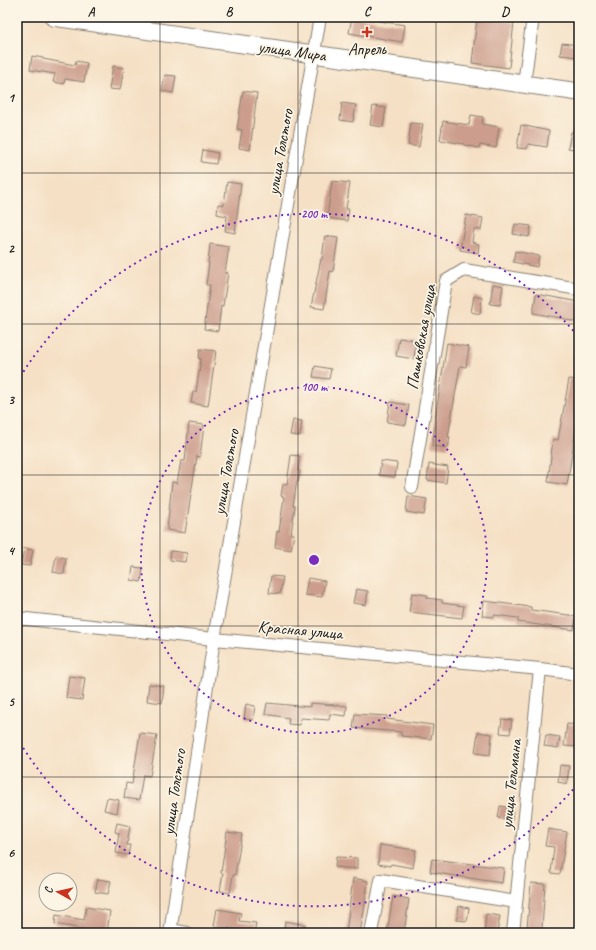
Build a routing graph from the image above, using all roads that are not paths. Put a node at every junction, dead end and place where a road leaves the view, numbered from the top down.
1 (52, 17) edge
2 (320, 17) edge
3 (533, 17) edge
4 (314, 54) junction
5 (524, 84) junction
6 (579, 92) edge
7 (579, 290) edge
8 (412, 487) dead end
9 (17, 618) edge
10 (214, 639) junction
11 (540, 669) junction
12 (579, 674) edge
13 (516, 902) junction
14 (171, 931) edge
15 (187, 933) edge
16 (371, 933) edge
17 (513, 933) edge

1 - 4 main road, улица Мира
2 - 4 street, улица Толстого
3 - 5 street
4 - 5 main road, улица Мира
4 - 10 street, улица Толстого
5 - 6 main road, улица Мира
7 - 8 street, Пашковская улица
9 - 10 street, Красная улица
10 - 11 street, Красная улица
10 - 14 street, улица Толстого
11 - 12 street, Красная улица
11 - 13 street, улица Тельмана
13 - 16 street
13 - 17 street, улица Тельмана
14 - 15 street

